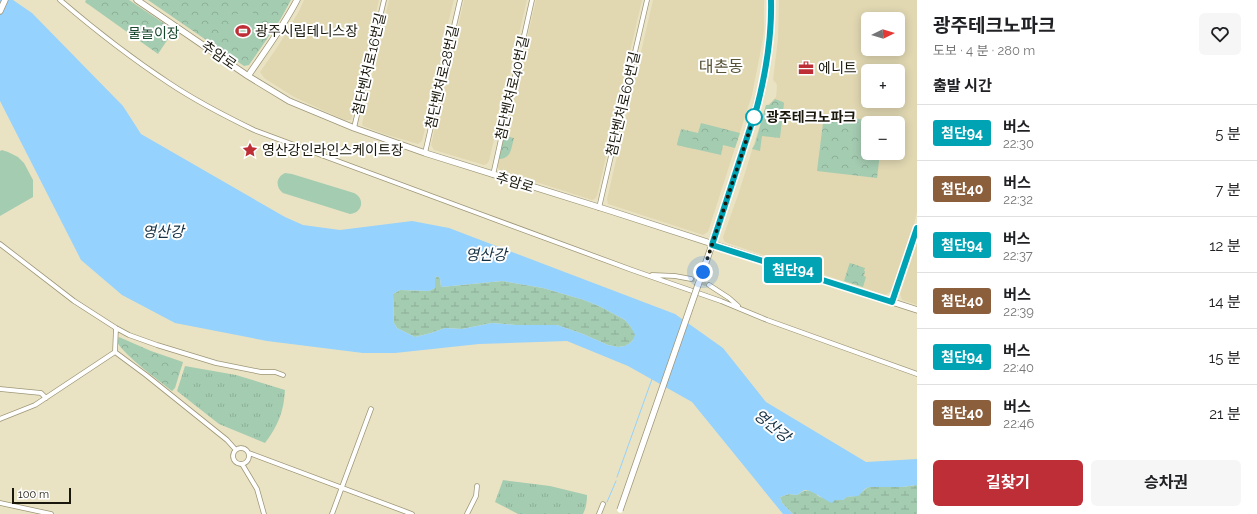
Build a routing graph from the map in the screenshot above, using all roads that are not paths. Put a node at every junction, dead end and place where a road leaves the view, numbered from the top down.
1 (5, 0) edge
2 (60, 0) edge
3 (137, 0) edge
4 (297, 0) edge
5 (384, 0) edge
6 (460, 0) edge
7 (532, 0) edge
8 (647, 0) edge
9 (771, 0) edge
10 (0, 11) edge
11 (248, 76) junction
12 (354, 128) junction
13 (424, 153) junction
14 (493, 175) junction
15 (599, 208) junction
16 (917, 229) edge
17 (0, 244) edge
18 (712, 245) junction
19 (641, 273) junction
20 (691, 279) tunnel mouth
21 (709, 285) tunnel mouth
22 (892, 302) junction
23 (740, 308) junction
24 (917, 310) edge
25 (116, 328) junction
26 (115, 352) junction
27 (917, 374) edge
28 (283, 375) dead end
29 (0, 389) edge
30 (46, 398) junction
31 (371, 409) dead end
32 (0, 419) edge
33 (235, 449) junction
34 (249, 453) junction
35 (242, 464) junction
36 (477, 486) dead end
37 (342, 488) junction
38 (0, 503) edge
39 (603, 504) dead end
40 (619, 512) edge
41 (41, 513) edge
42 (51, 514) edge
43 (264, 514) edge
44 (332, 514) edge
45 (412, 514) edge
46 (467, 514) edge
47 (599, 514) edge

1 - 10 street
2 - 19 street
3 - 11 street, 추암로
4 - 11 street
5 - 12 street, 첨단벤처로16번길
6 - 13 street, 첨단벤처로28번길
7 - 14 street, 첨단벤처로40번길
8 - 15 street, 첨단벤처로60번길
9 - 18 street
11 - 12 street, 추암로
12 - 13 street, 추암로
13 - 14 street, 추암로
14 - 15 street, 추암로
15 - 18 street, 추암로
16 - 22 street
17 - 25 street
18 - 22 street, 추암로
18 - 40 street, bridge
19 - 20 street
19 - 23 street
21 - 23 street
22 - 24 street, 추암로
23 - 27 street
25 - 26 street
25 - 28 street
26 - 30 street
26 - 33 street
29 - 30 street
30 - 32 street
31 - 37 street
33 - 34 street
33 - 35 street
34 - 35 street
34 - 37 street
35 - 43 street
36 - 46 street
37 - 44 street
37 - 45 street
38 - 41 street
39 - 47 street
41 - 42 street

